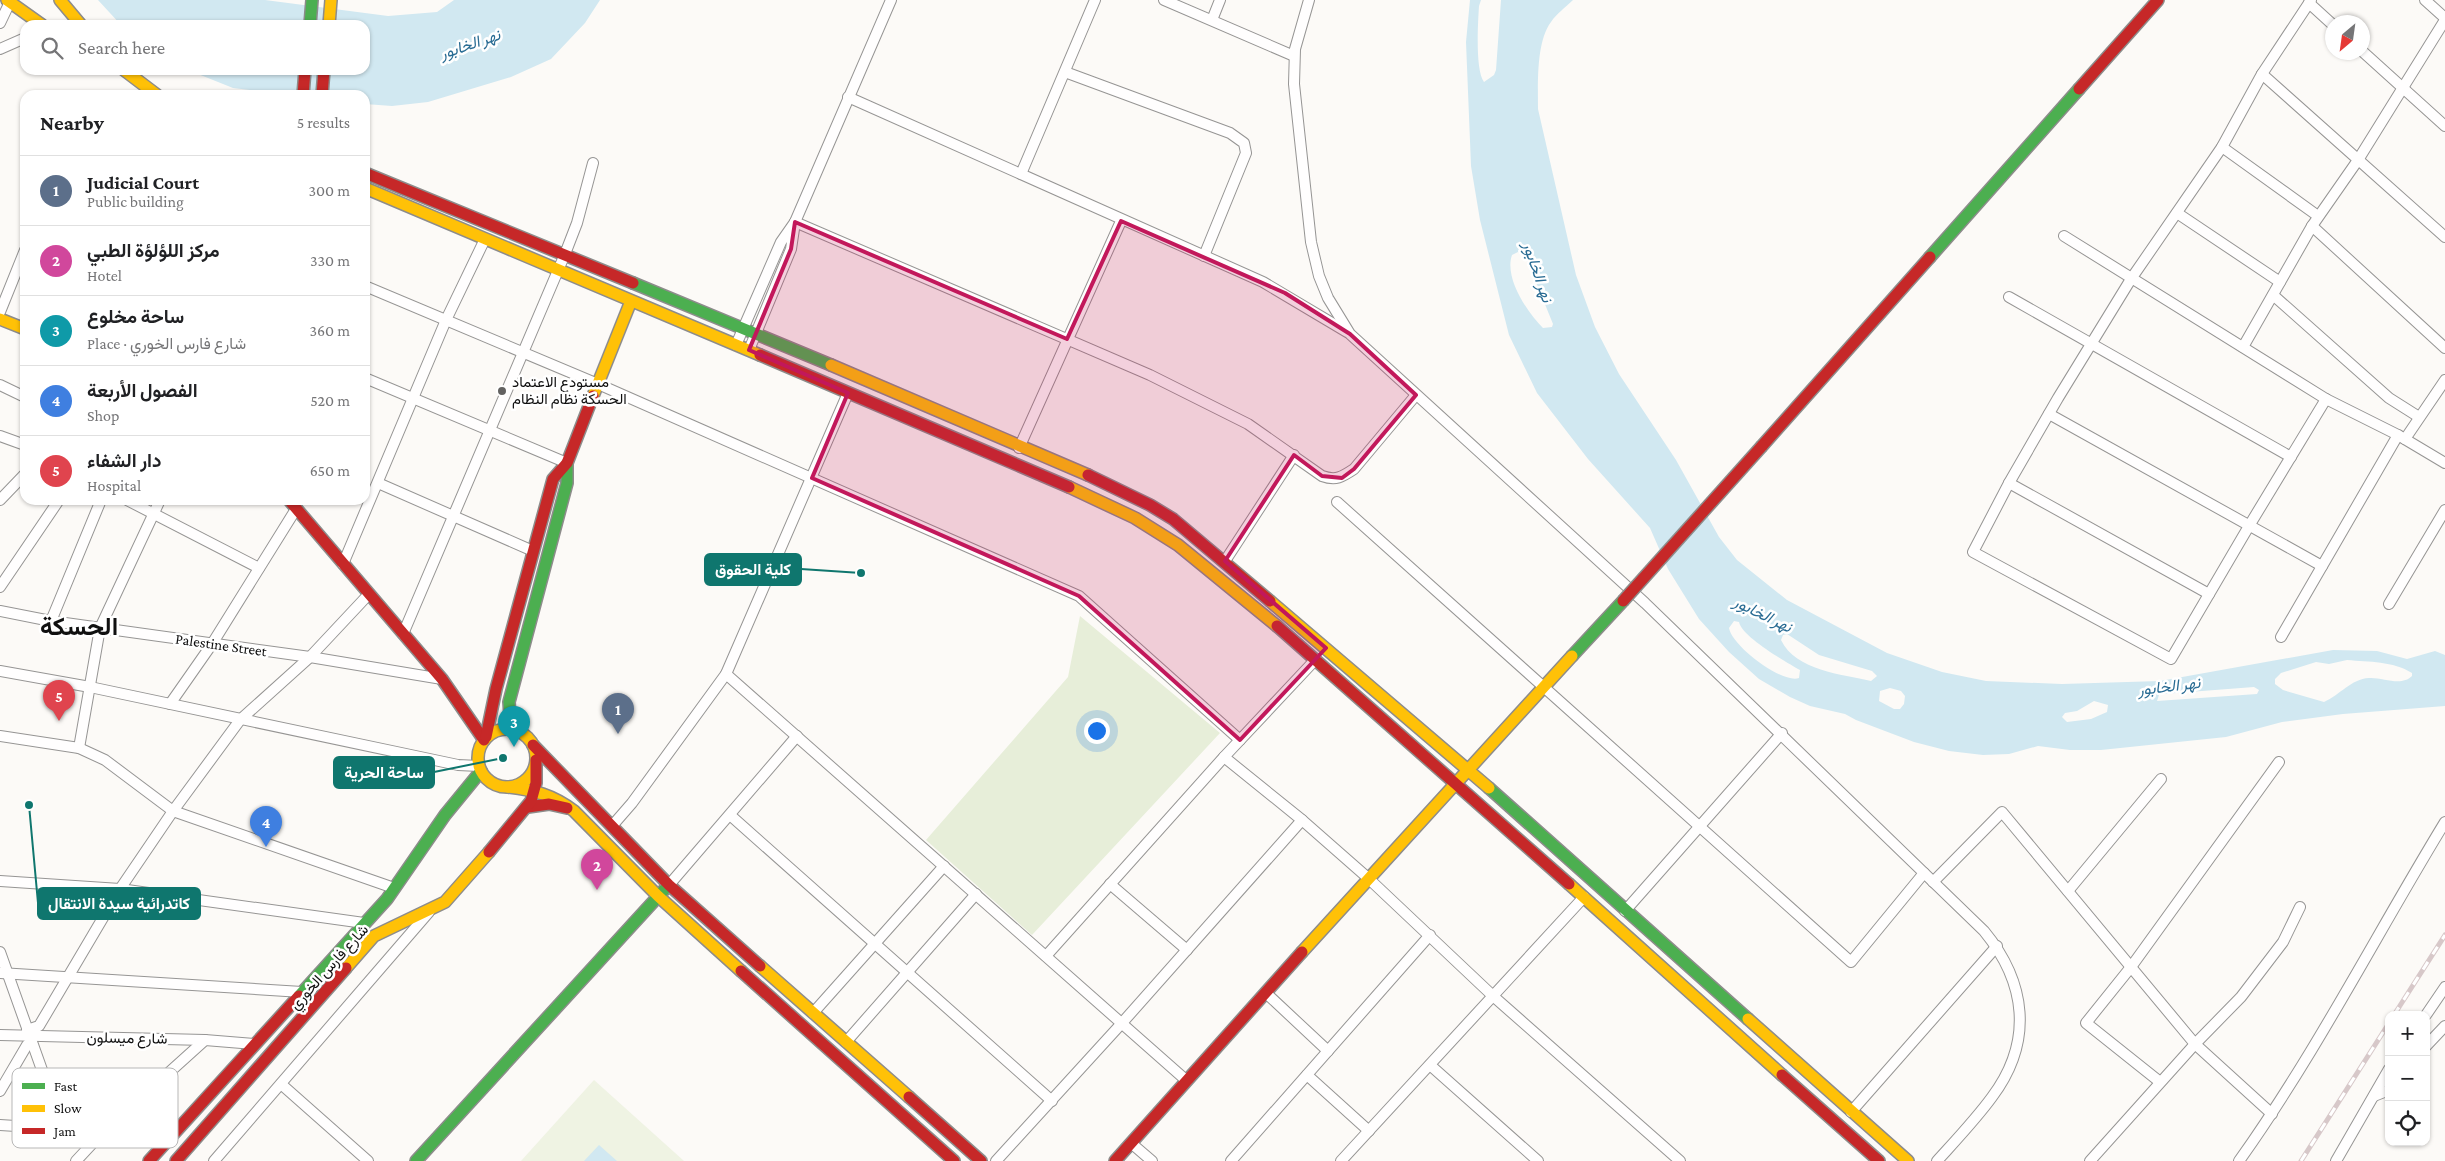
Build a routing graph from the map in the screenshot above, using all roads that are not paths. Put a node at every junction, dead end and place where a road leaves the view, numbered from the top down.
1 (60, 0) edge
2 (312, 0) edge
3 (331, 0) edge
4 (890, 0) edge
5 (1095, 0) edge
6 (1164, 0) edge
7 (1220, 0) edge
8 (1309, 0) edge
9 (2158, 0) edge
10 (2425, 0) edge
11 (8, 1) edge
12 (2310, 2) edge
13 (2325, 17) edge
14 (2445, 19) edge
15 (34, 20) edge
16 (78, 20) edge
17 (310, 20) edge
18 (329, 20) edge
19 (1212, 20) junction
20 (0, 23) edge
21 (20, 40) edge
22 (0, 49) edge
23 (1294, 56) junction
24 (2370, 58) edge
25 (1065, 72) junction
26 (2262, 74) junction
27 (131, 75) edge
28 (305, 75) edge
29 (324, 75) edge
30 (2403, 87) junction
31 (150, 90) edge
32 (303, 90) edge
33 (322, 90) edge
34 (848, 97) junction
35 (2445, 126) edge
36 (2222, 147) junction
37 (2358, 160) junction
38 (593, 163) dead end
39 (1021, 174) junction
40 (370, 175) edge
41 (370, 190) edge
42 (2177, 213) junction
43 (2318, 216) junction
44 (1121, 220) junction
45 (795, 222) junction
46 (2312, 226) junction
47 (2064, 236) dead end
48 (2445, 237) edge
49 (485, 238) junction
50 (565, 254) junction
51 (1204, 256) junction
52 (20, 262) edge
53 (558, 269) junction
54 (2131, 279) junction
55 (2280, 282) junction
56 (370, 288) edge
57 (2273, 295) junction
58 (2009, 297) dead end
59 (631, 301) junction
60 (0, 312) edge
61 (0, 319) edge
62 (446, 320) junction
63 (20, 327) edge
64 (743, 328) junction
65 (756, 333) junction
66 (1350, 334) junction
67 (1067, 339) junction
68 (736, 345) junction
69 (2093, 345) junction
70 (2243, 347) junction
71 (2445, 348) edge
72 (749, 350) junction
73 (523, 352) junction
74 (370, 380) edge
75 (2445, 380) edge
76 (598, 384) junction
77 (0, 385) edge
78 (848, 393) junction
79 (20, 395) edge
80 (1416, 396) junction
81 (413, 398) junction
82 (2326, 399) junction
83 (2049, 414) junction
84 (2419, 417) junction
85 (489, 430) junction
86 (0, 436) edge
87 (2401, 437) junction
88 (20, 443) edge
89 (1019, 448) junction
90 (1294, 455) junction
91 (2291, 457) junction
92 (2445, 462) edge
93 (567, 464) junction
94 (812, 478) junction
95 (20, 479) edge
96 (378, 483) junction
97 (2009, 483) junction
98 (0, 500) edge
99 (370, 502) edge
100 (1337, 502) dead end
101 (57, 505) edge
102 (99, 505) edge
103 (137, 505) edge
104 (157, 505) edge
105 (291, 505) edge
106 (293, 505) edge
107 (369, 505) edge
108 (2445, 510) edge
109 (152, 513) junction
110 (452, 516) junction
111 (2249, 526) junction
112 (533, 551) junction
113 (1225, 561) junction
114 (344, 564) junction
115 (2322, 566) junction
116 (259, 568) junction
117 (0, 587) edge
118 (369, 594) junction
119 (2209, 594) junction
120 (2389, 604) dead end
121 (0, 611) edge
122 (51, 621) junction
123 (100, 628) junction
124 (403, 634) junction
125 (2281, 637) dead end
126 (212, 644) junction
127 (1326, 648) junction
128 (310, 657) junction
129 (1316, 659) junction
130 (0, 671) edge
131 (726, 674) junction
132 (442, 679) junction
133 (90, 687) junction
134 (1542, 688) junction
135 (170, 704) junction
136 (240, 720) junction
137 (511, 729) junction
138 (1782, 733) junction
139 (0, 736) edge
140 (797, 736) junction
141 (485, 738) junction
142 (1240, 740) junction
143 (533, 745) junction
144 (79, 748) junction
145 (1224, 757) junction
146 (536, 760) junction
147 (2279, 762) dead end
148 (480, 768) junction
149 (1468, 769) junction
150 (2161, 779) dead end
151 (1456, 783) junction
152 (508, 787) junction
153 (535, 789) junction
154 (528, 807) junction
155 (173, 811) junction
156 (574, 811) junction
157 (730, 815) junction
158 (1302, 820) junction
159 (2445, 822) edge
160 (612, 826) junction
161 (1699, 828) junction
162 (944, 866) junction
163 (1924, 873) junction
164 (1368, 878) junction
165 (0, 881) edge
166 (1932, 882) junction
167 (669, 884) junction
168 (1110, 884) junction
169 (394, 888) junction
170 (120, 889) junction
171 (2068, 891) junction
172 (976, 894) junction
173 (658, 896) junction
174 (1584, 897) junction
175 (2300, 907) dead end
176 (433, 908) junction
177 (1625, 911) junction
178 (364, 924) junction
179 (1430, 936) junction
180 (875, 944) junction
181 (1997, 946) junction
182 (1187, 950) junction
183 (0, 952) edge
184 (1046, 956) junction
185 (2131, 967) junction
186 (907, 972) junction
187 (4, 974) edge
188 (69, 978) junction
189 (2445, 987) edge
190 (302, 992) junction
191 (1266, 993) junction
192 (1493, 996) junction
193 (2429, 1011) edge
194 (813, 1014) junction
195 (1122, 1023) junction
196 (2445, 1026) edge
197 (0, 1035) edge
198 (29, 1036) junction
199 (205, 1040) junction
200 (846, 1042) junction
201 (2430, 1042) edge
202 (254, 1044) junction
203 (2195, 1044) junction
204 (1328, 1051) junction
205 (1430, 1065) junction
206 (13, 1068) edge
207 (41, 1068) edge
208 (174, 1068) edge
209 (12, 1070) edge
210 (1306, 1075) junction
211 (2385, 1076) edge
212 (1187, 1081) junction
213 (2160, 1082) junction
214 (281, 1084) junction
215 (0, 1091) edge
216 (2385, 1092) edge
217 (2374, 1096) junction
218 (1052, 1101) junction
219 (1851, 1112) junction
220 (2272, 1114) junction
221 (178, 1128) edge
222 (1369, 1131) junction
223 (1132, 1143) junction
224 (88, 1148) edge
225 (160, 1148) edge
226 (76, 1161) edge
227 (149, 1161) edge
228 (176, 1161) edge
229 (214, 1161) edge
230 (368, 1161) edge
231 (416, 1161) edge
232 (954, 1161) edge
233 (981, 1161) edge
234 (996, 1161) edge
235 (1115, 1161) edge
236 (1152, 1161) edge
237 (1231, 1161) edge
238 (1341, 1161) edge
239 (1538, 1161) edge
240 (1680, 1161) edge
241 (1879, 1161) edge
242 (1908, 1161) edge
243 (1937, 1161) edge
244 (2090, 1161) edge
245 (2239, 1161) edge
246 (2336, 1161) edge

1 - 16 street
2 - 17 street
3 - 18 street
4 - 34 street
5 - 25 street
6 - 19 street
7 - 19 street
8 - 23 street
9 - 134 street, bridge
10 - 14 street
11 - 15 street
11 - 20 street
12 - 13 street
12 - 26 street
14 - 30 street
19 - 23 street
21 - 22 street
23 - 66 street
24 - 30 street
25 - 39 street
25 - 51 street
26 - 36 street
26 - 37 street
27 - 31 street
28 - 32 street
29 - 33 street
30 - 35 street
30 - 37 street
34 - 39 street
34 - 45 street
36 - 42 street
36 - 43 street
37 - 43 street
37 - 48 street
38 - 50 street
39 - 44 street
40 - 50 street
41 - 49 street
42 - 54 street
42 - 55 street
43 - 46 street
44 - 51 street
44 - 67 street
45 - 64 street
45 - 65 street
45 - 67 street
46 - 55 street
46 - 71 street
47 - 54 street
49 - 53 street
49 - 62 street
50 - 53 street
50 - 64 street
51 - 66 street
52 - 60 street
53 - 59 street
53 - 73 street
54 - 69 street
54 - 70 street
55 - 57 street
56 - 62 street
57 - 70 street
57 - 84 street
58 - 69 street
59 - 68 street
59 - 76 street
61 - 63 street
62 - 73 street
62 - 81 street
64 - 65 street
64 - 68 street
65 - 72 street
65 - 89 street
66 - 80 street
67 - 89 street
67 - 90 street
68 - 72 street
69 - 83 street
69 - 91 street
70 - 82 street
72 - 78 street
73 - 76 street
73 - 85 street
74 - 81 street
75 - 84 street
76 - 93 street
76 - 94 street
77 - 79 street
78 - 94 street
78 - 129 street
80 - 90 street
80 - 138 street
81 - 85 street
81 - 96 street
82 - 87 street
82 - 91 street
83 - 97 street
83 - 111 street
84 - 87 street
85 - 93 street
85 - 110 street
86 - 88 street
87 - 92 street
87 - 115 street
89 - 113 street
90 - 113 street
91 - 111 street
93 - 112 street
93 - 137 street
94 - 131 street
94 - 142 street
95 - 98 street
96 - 99 street
96 - 110 street
97 - 119 street
97 - 119 street
100 - 134 street
101 - 117 street
102 - 122 street
103 - 109 street
104 - 109 street
105 - 116 street
106 - 114 street
107 - 114 street
108 - 120 street
109 - 116 street
109 - 123 street
110 - 112 street
110 - 124 street
111 - 115 street
111 - 119 street
112 - 141 street
113 - 127 street
114 - 118 street
115 - 125 street
116 - 126 street
118 - 124 street
118 - 128 street
121 - 122 street, Palestine Street
122 - 123 street, Palestine Street
123 - 126 street, Palestine Street
123 - 133 street
124 - 132 street
126 - 128 street, Palestine Street
126 - 135 street
127 - 129 street
127 - 149 street
128 - 132 street, Palestine Street
128 - 136 street
129 - 142 street
129 - 151 street
130 - 133 street
131 - 140 street
131 - 160 street
132 - 141 street
133 - 135 street
133 - 144 street
134 - 149 street
134 - 161 street
135 - 136 street
136 - 148 street
136 - 155 street
137 - 141 street
137 - 143 street
138 - 161 street
138 - 163 street
139 - 144 street
140 - 157 street
140 - 162 street
141 - 148 street
142 - 145 street
143 - 146 street
143 - 160 street
144 - 155 street
145 - 158 street
145 - 168 street
146 - 152 street
146 - 153 street, شارع فارس الخوري
147 - 185 street
148 - 152 street
148 - 169 street
149 - 151 street
149 - 177 street
150 - 171 street
151 - 164 street
151 - 174 street
152 - 153 street
153 - 154 street, شارع فارس الخوري
153 - 156 street
154 - 156 street
154 - 176 street, شارع فارس الخوري
155 - 169 street
155 - 170 street
156 - 173 street
157 - 167 street
157 - 180 street
158 - 164 street
158 - 182 street
159 - 220 street
160 - 167 street
161 - 163 street
161 - 177 street
162 - 172 street
162 - 180 street
163 - 166 street
164 - 179 street
164 - 191 street
165 - 170 street
166 - 171 street
166 - 181 street
167 - 173 street
167 - 194 street
168 - 182 street
168 - 184 street
169 - 178 street
170 - 178 street
170 - 188 street
171 - 185 street
172 - 184 street
172 - 186 street
173 - 231 street
173 - 232 street
174 - 192 street
174 - 241 street
175 - 203 street
176 - 214 street
176 - 228 street, شارع فارس الخوري
177 - 219 street
178 - 190 street
179 - 192 street
179 - 204 street
180 - 186 street
180 - 194 street
181 - 219 street
181 - 243 street
182 - 195 street
183 - 187 street
184 - 195 street
185 - 203 street
185 - 213 street
186 - 200 street
186 - 218 street
187 - 188 street
187 - 198 street
188 - 190 street
188 - 198 street
189 - 193 street
190 - 202 street
191 - 204 street
191 - 212 street
192 - 205 street
192 - 240 street
194 - 200 street
195 - 212 street
195 - 218 street
196 - 201 street
197 - 198 street, شارع ميسلون
198 - 199 street, شارع ميسلون
198 - 206 street
198 - 207 street
199 - 202 street, شارع ميسلون
199 - 208 street
200 - 233 street
202 - 221 street
203 - 213 street
203 - 220 street
204 - 210 street
205 - 222 street
205 - 239 street
209 - 215 street
210 - 222 street
210 - 237 street
211 - 217 street
212 - 223 street
213 - 244 street
214 - 229 street
214 - 230 street
216 - 217 street
217 - 246 street
218 - 234 street
219 - 242 street
220 - 245 street
222 - 238 street
223 - 235 street
223 - 236 street
224 - 226 street
225 - 227 street

